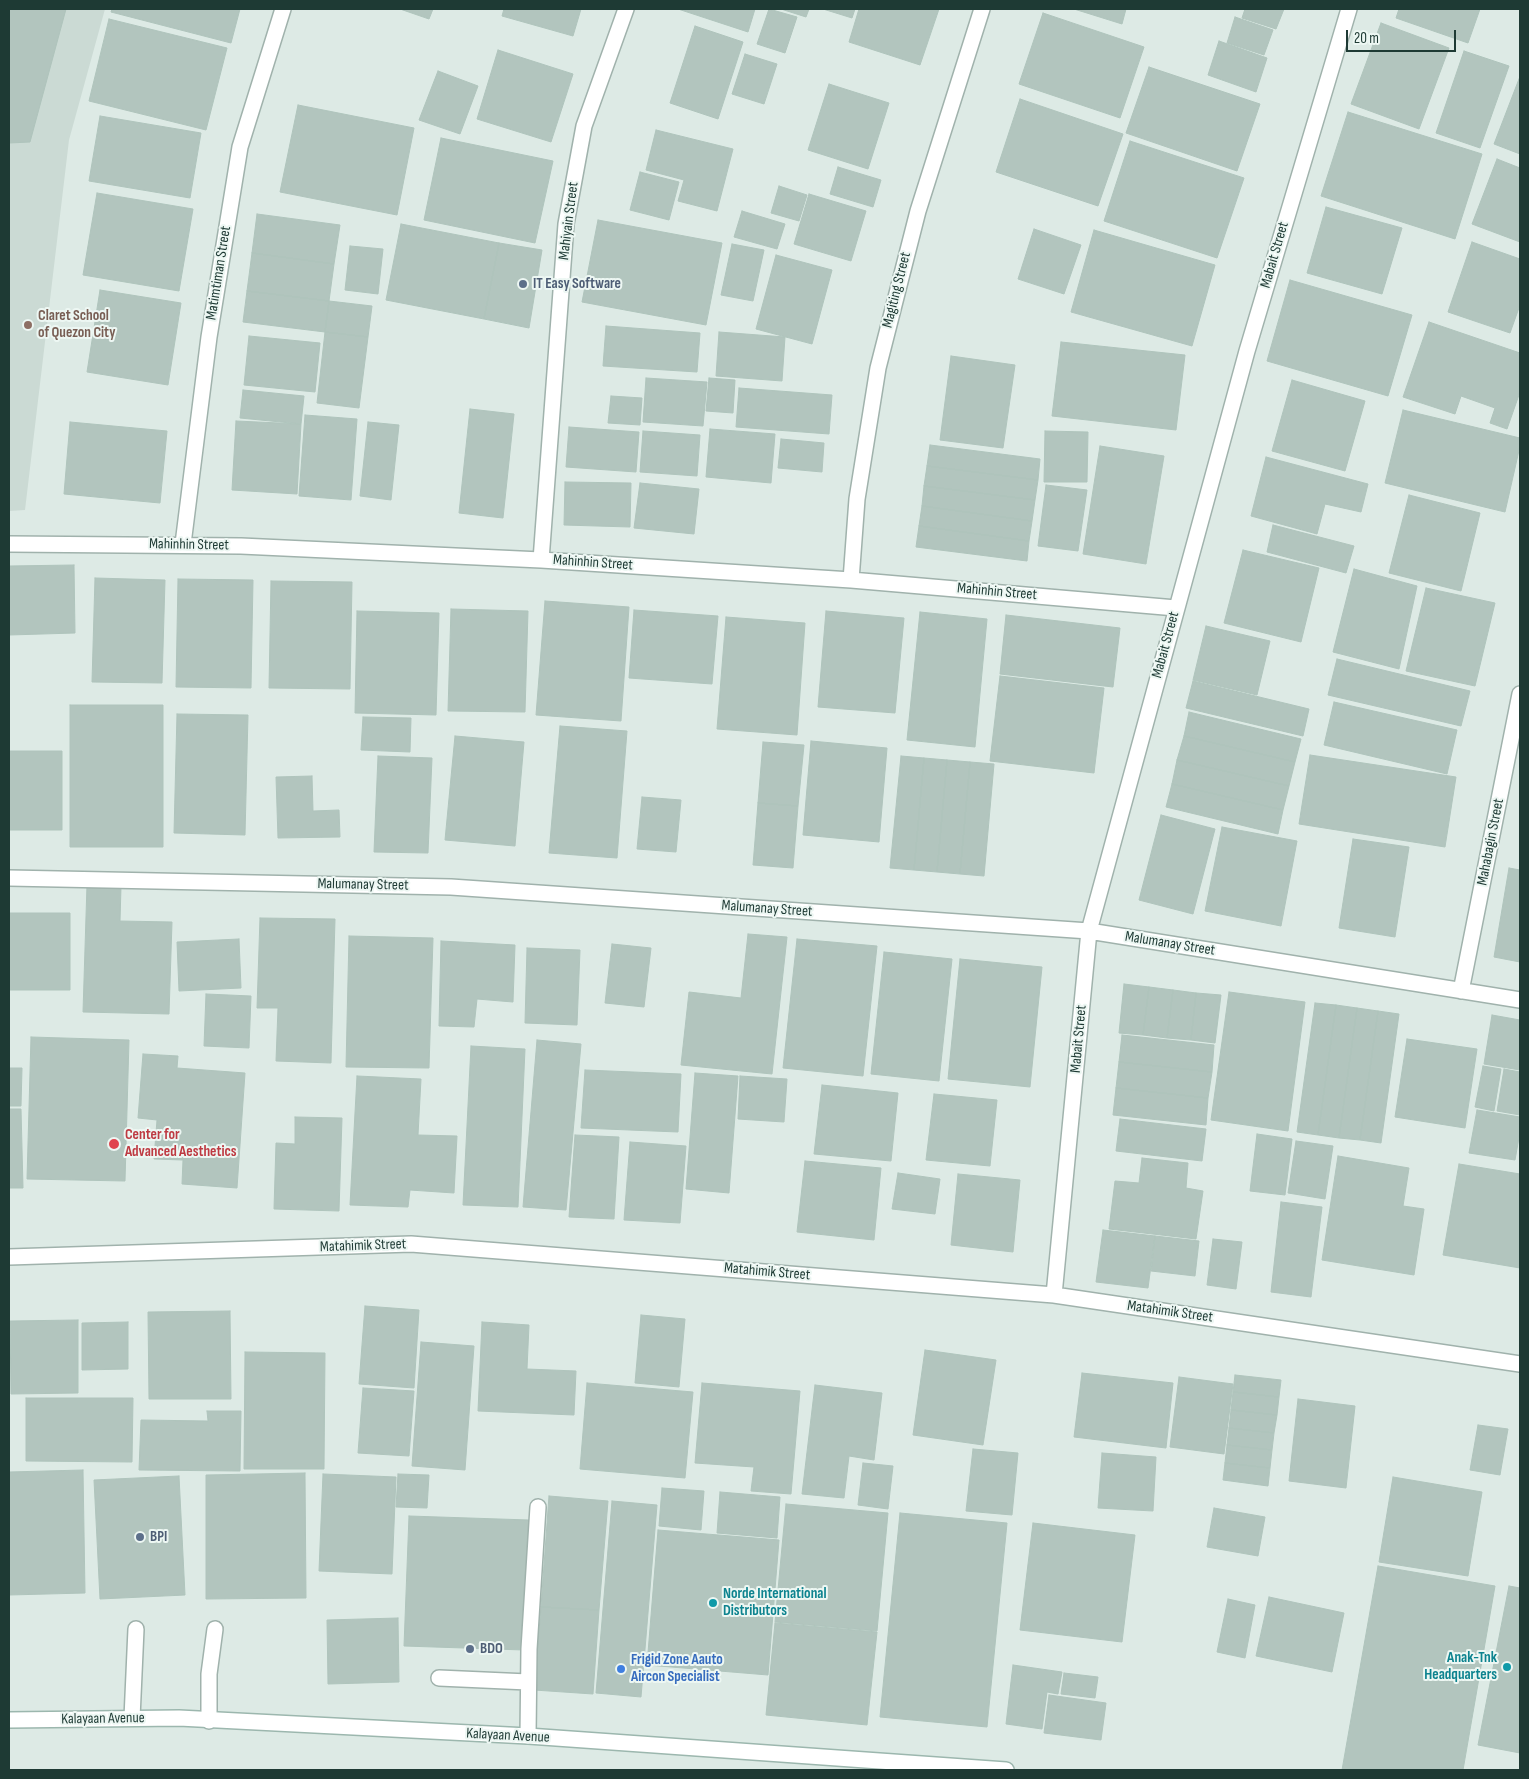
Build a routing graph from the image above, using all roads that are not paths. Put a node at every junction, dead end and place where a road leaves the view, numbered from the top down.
1 (283, 9) edge
2 (626, 9) edge
3 (982, 9) edge
4 (1349, 9) edge
5 (9, 544) edge
6 (183, 544) junction
7 (541, 560) junction
8 (851, 580) junction
9 (1176, 608) junction
10 (1520, 694) edge
11 (9, 878) edge
12 (1089, 931) junction
13 (1461, 990) junction
14 (1520, 1000) edge
15 (9, 1257) edge
16 (1054, 1295) junction
17 (1520, 1364) edge
18 (538, 1507) dead end
19 (136, 1629) dead end
20 (215, 1629) dead end
21 (439, 1678) dead end
22 (528, 1682) junction
23 (132, 1718) junction
24 (9, 1720) edge
25 (209, 1721) junction
26 (528, 1736) junction
27 (1006, 1770) edge

1 - 6 street, Matimtiman Street
2 - 7 street, Mahiyain Street
3 - 8 street, Magiting Street
4 - 9 street, Mabait Street
5 - 6 street, Mahinhin Street
6 - 7 street, Mahinhin Street
7 - 8 street, Mahinhin Street
8 - 9 street, Mahinhin Street
9 - 12 street, Mabait Street
10 - 13 street, Mahabagin Street
11 - 12 street, Malumanay Street
12 - 13 street, Malumanay Street
12 - 16 street, Mabait Street
13 - 14 street, Malumanay Street
15 - 16 street, Matahimik Street
16 - 17 street, Matahimik Street
18 - 22 street
19 - 23 street
20 - 25 street
21 - 22 street
22 - 26 street
23 - 24 street, Kalayaan Avenue
23 - 25 street, Kalayaan Avenue
25 - 26 street, Kalayaan Avenue
26 - 27 street, Kalayaan Avenue

